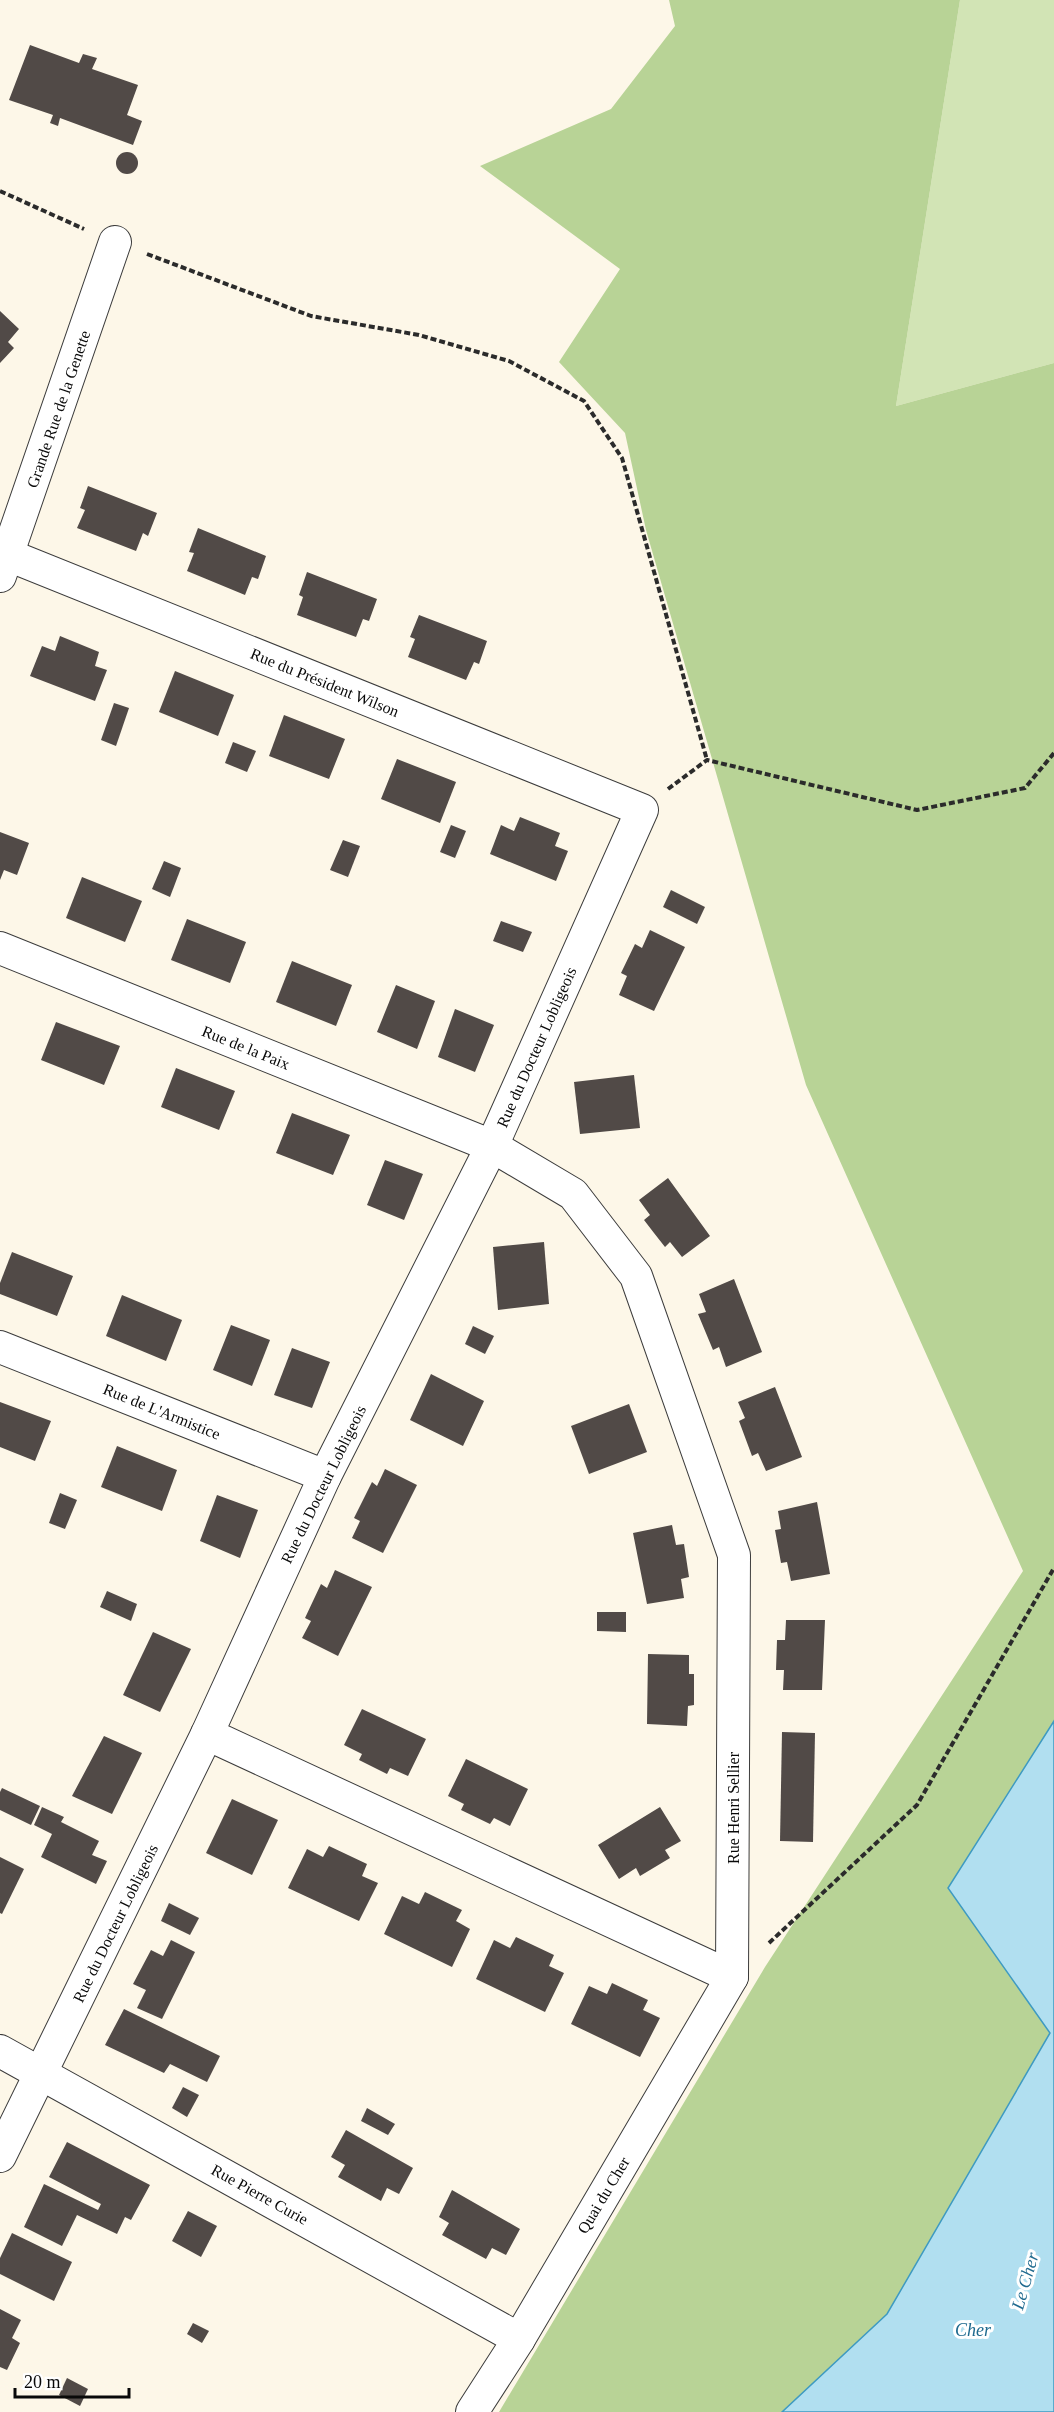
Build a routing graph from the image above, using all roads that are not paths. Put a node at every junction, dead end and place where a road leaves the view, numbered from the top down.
1 (115, 242) road end
2 (4, 566) edge
3 (642, 810) joint
4 (0, 948) edge
5 (492, 1146) junction
6 (0, 1347) edge
7 (325, 1476) junction
8 (207, 1734) junction
9 (732, 1977) junction
10 (0, 2050) edge
11 (41, 2072) junction
12 (0, 2156) edge
13 (519, 2338) junction
14 (472, 2412) edge

1 - 2 street, Grande Rue de la Genette
2 - 3 street, Rue du Président Wilson
3 - 5 street, Rue du Docteur Lobligeois
4 - 5 street, Rue de la Paix
5 - 7 street, Rue du Docteur Lobligeois
5 - 9 street, Rue Henri Sellier
6 - 7 street, Rue de L'Armistice
7 - 8 street, Rue du Docteur Lobligeois
8 - 9 street
8 - 11 street, Rue du Docteur Lobligeois
9 - 13 street, Quai du Cher
10 - 11 street, Rue Pierre Curie
11 - 12 street, Rue du Docteur Lobligeois
11 - 13 street, Rue Pierre Curie
13 - 14 street, Quai du Cher

